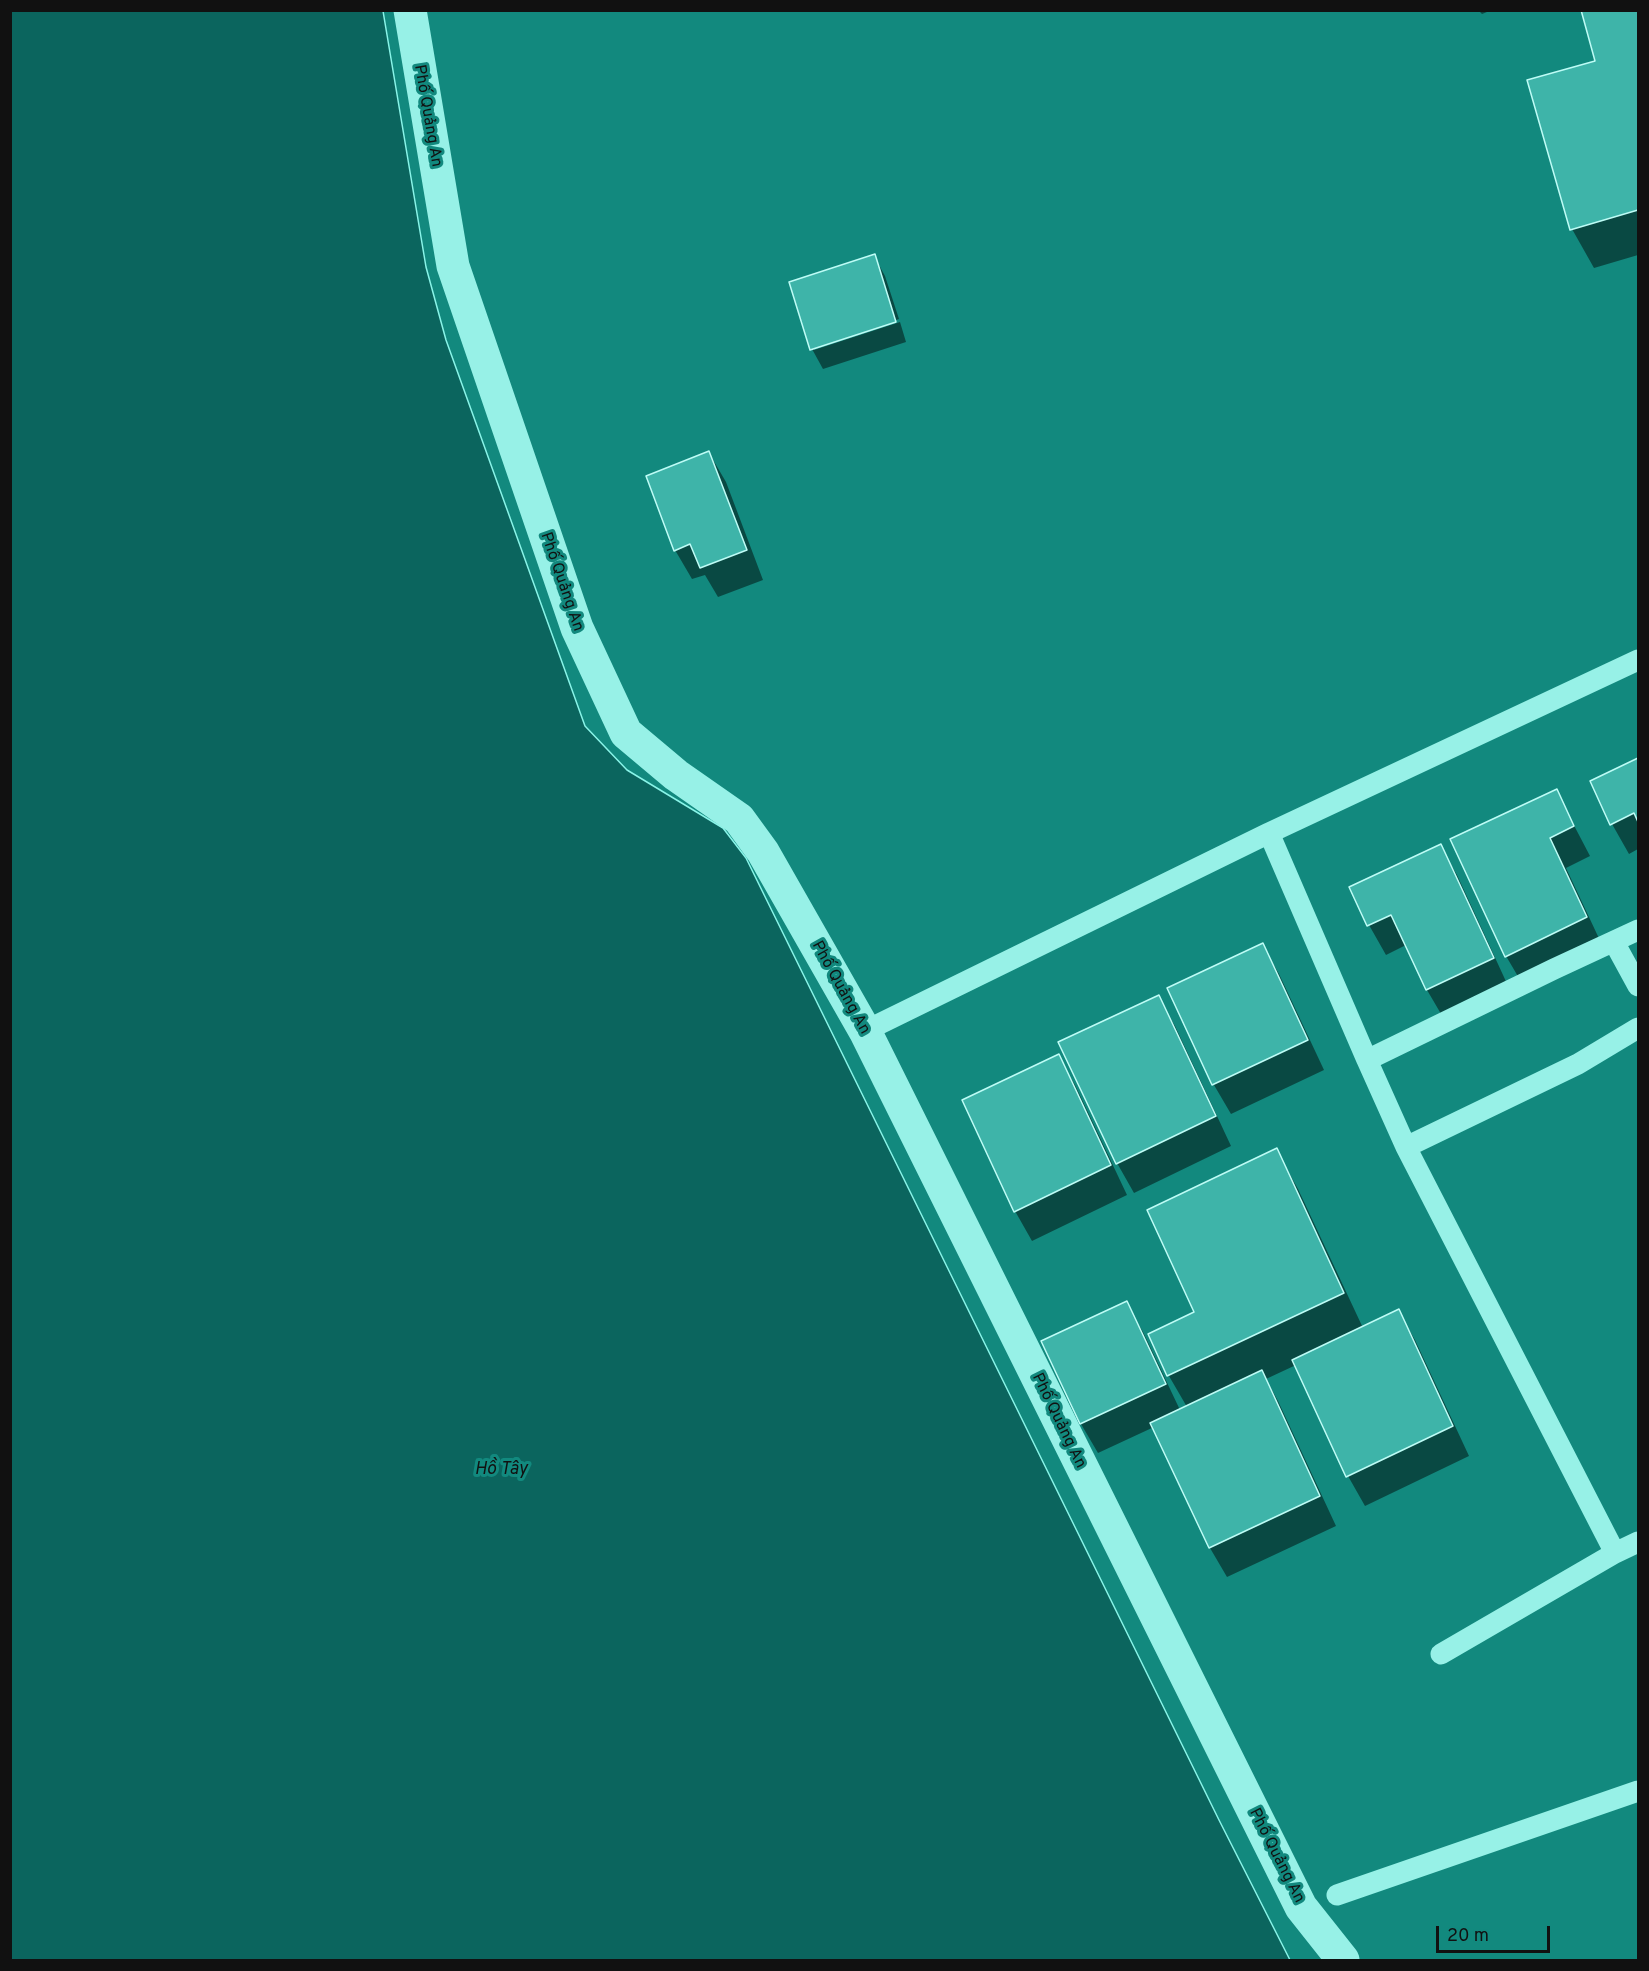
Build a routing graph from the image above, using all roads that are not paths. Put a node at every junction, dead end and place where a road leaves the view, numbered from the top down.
1 (410, 10) edge
2 (1638, 660) edge
3 (1269, 833) junction
4 (1638, 930) edge
5 (1614, 942) junction
6 (1638, 986) edge
7 (1638, 1028) edge
8 (865, 1031) junction
9 (1367, 1060) junction
10 (1406, 1147) junction
11 (1638, 1542) edge
12 (1615, 1553) junction
13 (1442, 1654) dead end
14 (1636, 1795) edge
15 (1337, 1895) dead end
16 (1343, 1960) edge

1 - 8 street, Phố Quảng An
2 - 3 lane
3 - 8 lane
3 - 9 lane
4 - 5 lane
5 - 6 lane
5 - 9 lane
7 - 10 lane
8 - 16 street, Phố Quảng An
9 - 10 lane
10 - 12 lane
11 - 12 lane
12 - 13 lane
14 - 15 lane

